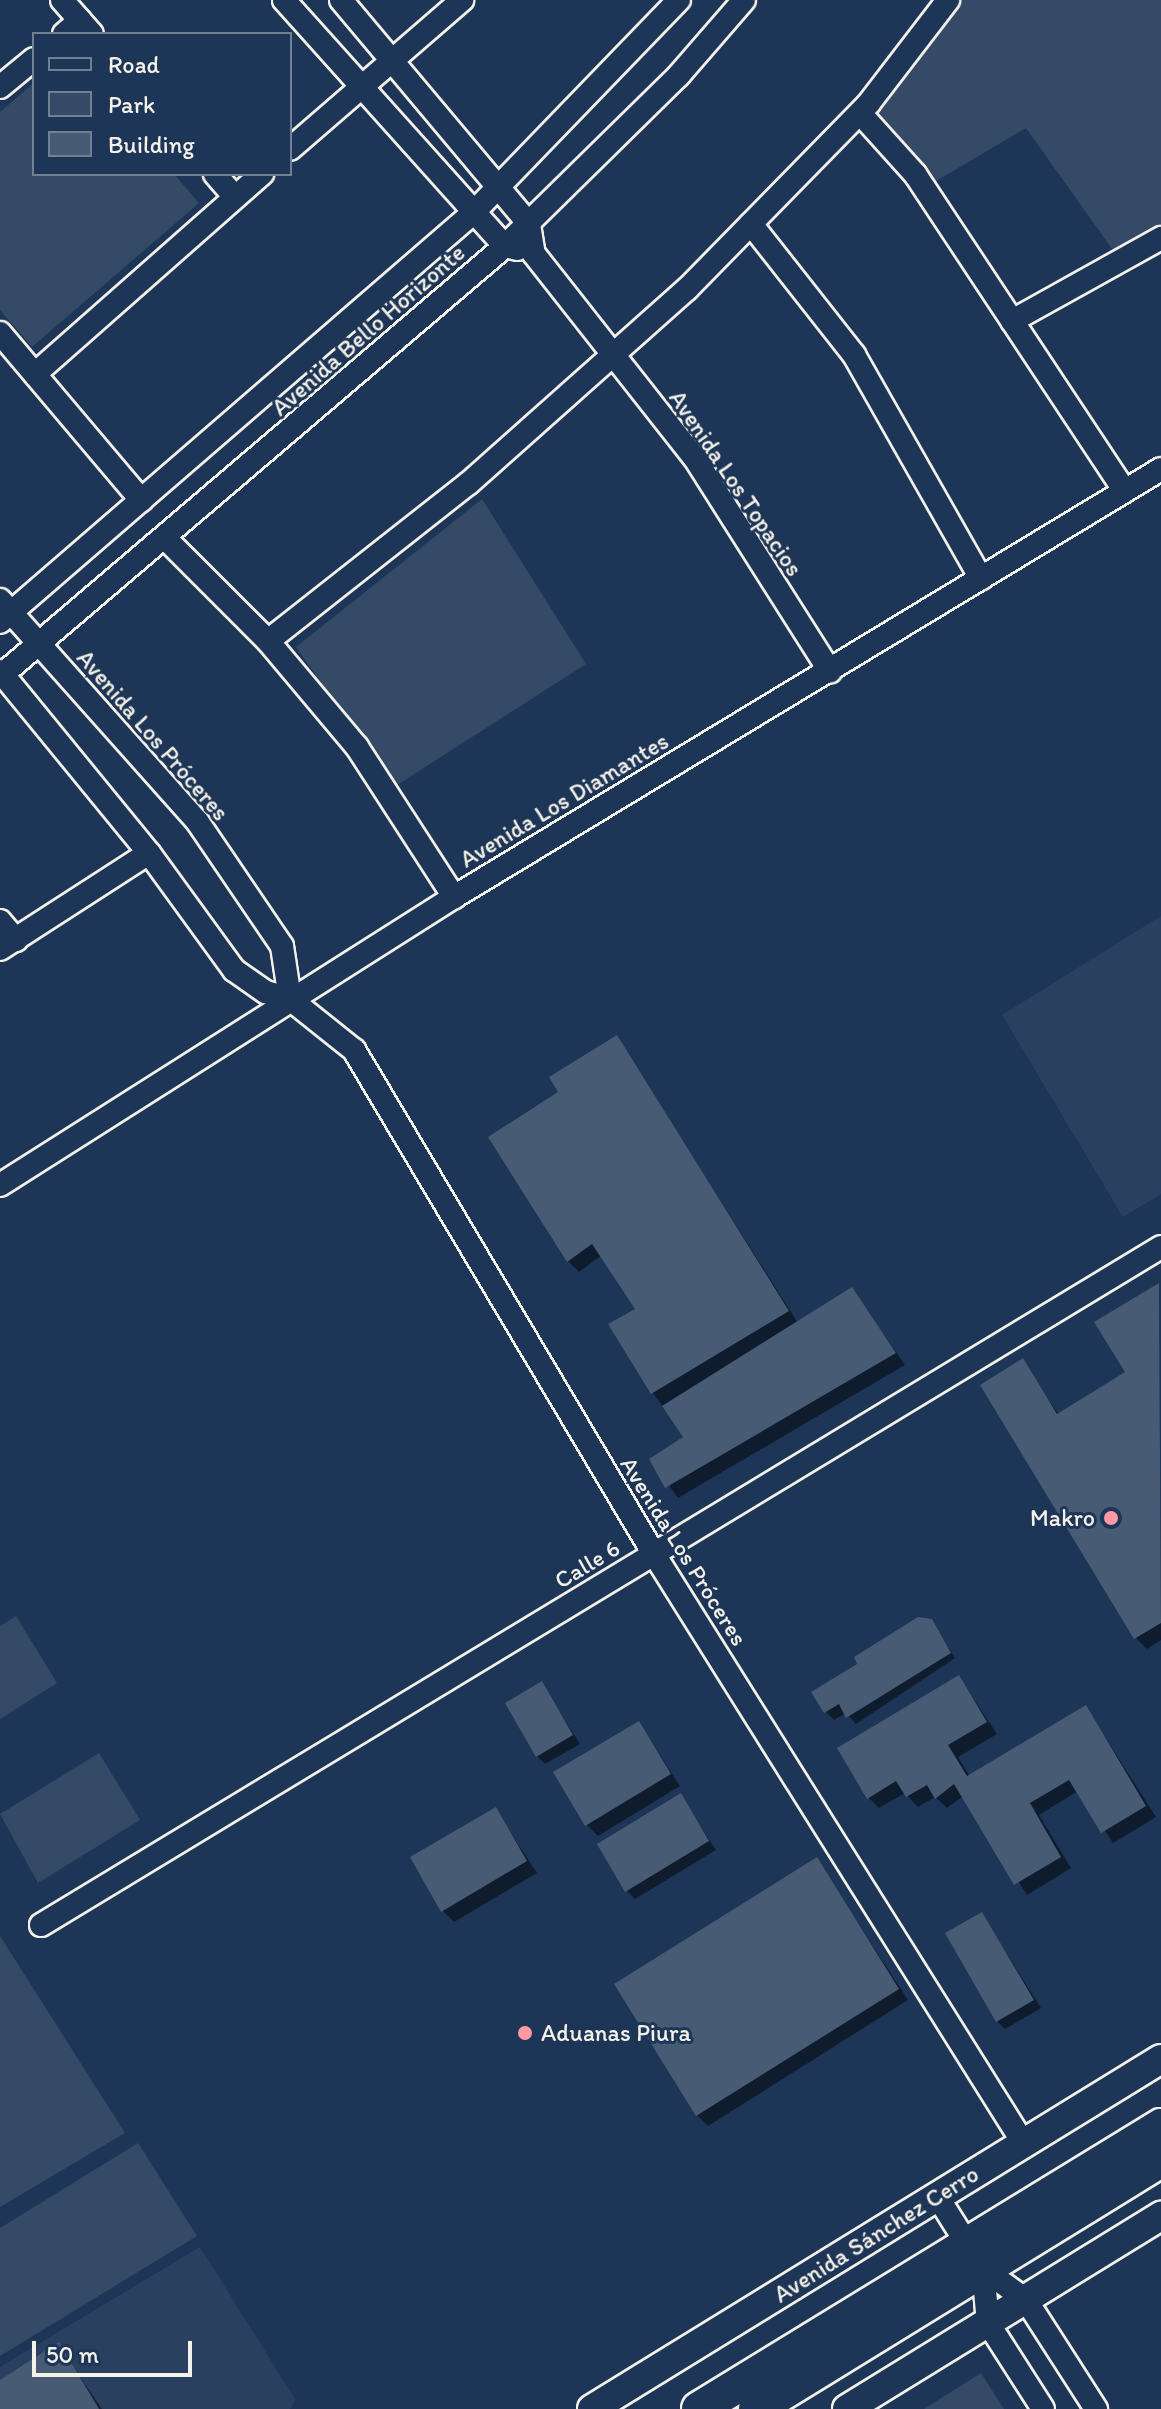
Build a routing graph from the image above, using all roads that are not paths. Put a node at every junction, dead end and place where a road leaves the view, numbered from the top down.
1 (62, 0) edge
2 (284, 0) edge
3 (341, 0) edge
4 (462, 0) edge
5 (679, 0) edge
6 (744, 0) edge
7 (948, 0) edge
8 (79, 29) edge
9 (32, 61) edge
10 (395, 62) junction
11 (0, 87) edge
12 (360, 88) junction
13 (860, 113) junction
14 (292, 147) edge
15 (217, 176) edge
16 (260, 176) edge
17 (499, 189) junction
18 (235, 197) junction
19 (474, 212) junction
20 (529, 224) junction
21 (751, 224) junction
22 (1161, 238) edge
23 (505, 246) junction
24 (534, 254) junction
25 (1012, 321) junction
26 (0, 333) edge
27 (614, 357) junction
28 (35, 374) junction
29 (1161, 469) edge
30 (1125, 491) junction
31 (141, 500) junction
32 (166, 539) junction
33 (981, 579) junction
34 (4, 612) edge
35 (268, 641) junction
36 (39, 645) junction
37 (830, 671) junction
38 (1, 672) edge
39 (149, 853) junction
40 (454, 897) junction
41 (0, 921) edge
42 (8, 944) edge
43 (290, 999) junction
44 (0, 1185) edge
45 (1161, 1247) edge
46 (654, 1554) junction
47 (41, 1925) dead end
48 (1161, 2059) edge
49 (1161, 2105) edge
50 (1161, 2126) edge
51 (1024, 2144) junction
52 (1100, 2163) junction
53 (1158, 2163) edge
54 (937, 2196) junction
55 (1161, 2216) edge
56 (976, 2257) junction
57 (1026, 2300) junction
58 (988, 2323) junction
59 (814, 2373) junction
60 (1090, 2407) edge
61 (592, 2409) edge
62 (699, 2409) edge
63 (756, 2409) edge
64 (781, 2409) edge
65 (847, 2409) edge
66 (1043, 2409) edge

1 - 8 street
2 - 12 street
3 - 10 street
4 - 10 street
5 - 17 street, Avenida Bello Horizonte
6 - 20 street, Avenida Bello Horizonte
7 - 13 street
9 - 11 street
10 - 12 street
10 - 17 street
12 - 14 street
12 - 19 street
13 - 21 street
13 - 25 street
15 - 18 street
16 - 18 street
17 - 19 street, Avenida Bello Horizonte
17 - 20 street
18 - 28 street
19 - 23 street
19 - 31 street, Avenida Bello Horizonte
20 - 23 street, Avenida Bello Horizonte
20 - 24 street, Avenida Los Topacios
21 - 27 street
21 - 33 street
22 - 25 street
23 - 24 street
23 - 32 street, Avenida Bello Horizonte
24 - 27 street, Avenida Los Topacios
25 - 30 street
26 - 28 street
27 - 35 street
27 - 37 street, Avenida Los Topacios
28 - 31 street
29 - 30 street, Avenida Los Diamantes
30 - 33 street, Avenida Los Diamantes
31 - 34 street, Avenida Bello Horizonte
32 - 35 street
32 - 36 street, Avenida Bello Horizonte
33 - 37 street, Avenida Los Diamantes
34 - 36 street, Avenida Los Próceres
35 - 40 street
36 - 38 street, Avenida Bello Horizonte
36 - 43 street, Avenida Los Próceres
37 - 40 street, Avenida Los Diamantes
38 - 39 street, Avenida Los Próceres
39 - 42 street
39 - 43 street, Avenida Los Próceres
40 - 43 street, Avenida Los Diamantes
41 - 42 street
43 - 44 street, Avenida Los Diamantes
43 - 46 street, Avenida Los Próceres
45 - 46 street, Calle 6
46 - 47 street, Calle 6
46 - 51 street, Avenida Los Próceres
48 - 51 main road, Avenida Sánchez Cerro
49 - 52 highway
50 - 52 highway
51 - 54 main road, Avenida Sánchez Cerro
52 - 56 highway
53 - 56 highway
54 - 56 street
54 - 61 main road, Avenida Sánchez Cerro
55 - 57 main road
56 - 57 street
56 - 58 street
56 - 59 highway
56 - 62 highway
57 - 58 main road
57 - 60 street
58 - 65 main road
58 - 66 street
59 - 63 highway
59 - 64 highway

